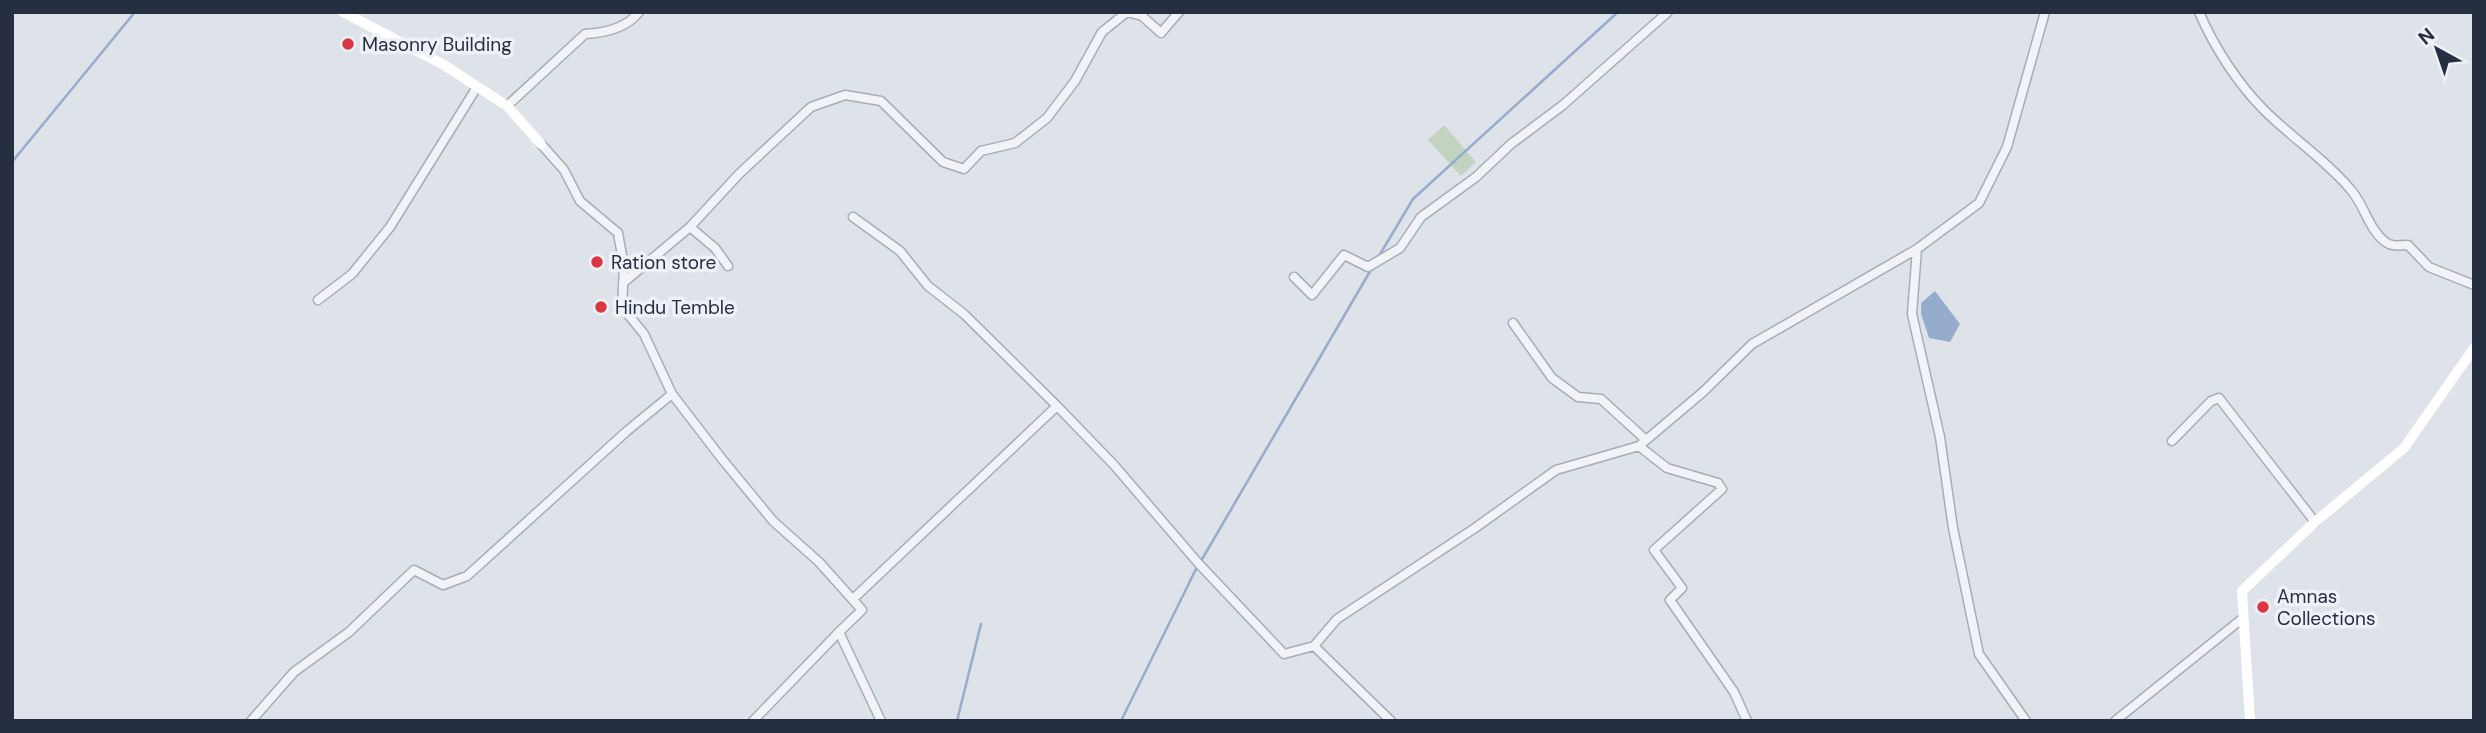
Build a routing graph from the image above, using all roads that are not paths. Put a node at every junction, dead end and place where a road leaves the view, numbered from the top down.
1 (343, 12) edge
2 (639, 12) edge
3 (1179, 12) edge
4 (1668, 12) edge
5 (2045, 12) edge
6 (2199, 12) edge
7 (477, 87) junction
8 (507, 106) junction
9 (541, 144) joint
10 (853, 217) dead end
11 (690, 227) junction
12 (1917, 249) junction
13 (728, 266) dead end
14 (1294, 277) dead end
15 (623, 283) junction
16 (2474, 285) edge
17 (318, 300) dead end
18 (1513, 323) dead end
19 (2474, 348) edge
20 (673, 394) junction
21 (1057, 406) junction
22 (2172, 441) dead end
23 (1642, 443) junction
24 (2315, 522) junction
25 (853, 599) junction
26 (2243, 618) junction
27 (839, 632) junction
28 (1314, 646) junction
29 (251, 721) edge
30 (753, 721) edge
31 (881, 721) edge
32 (1391, 721) edge
33 (1747, 721) edge
34 (2026, 721) edge
35 (2115, 721) edge
36 (2250, 721) edge

1 - 7 main road
2 - 8 street
3 - 11 street
4 - 14 street
5 - 12 street
6 - 16 street
7 - 8 main road
7 - 17 street
8 - 9 main road
9 - 15 street
10 - 21 street
11 - 13 street
11 - 15 street
12 - 23 street
12 - 34 street
15 - 20 street
18 - 23 street
19 - 24 main road
20 - 25 street
20 - 29 street
21 - 25 street
21 - 28 street
22 - 24 street
23 - 28 street
23 - 33 street
24 - 26 main road
25 - 27 street
26 - 35 street
26 - 36 main road
27 - 30 street
27 - 31 street
28 - 32 street

